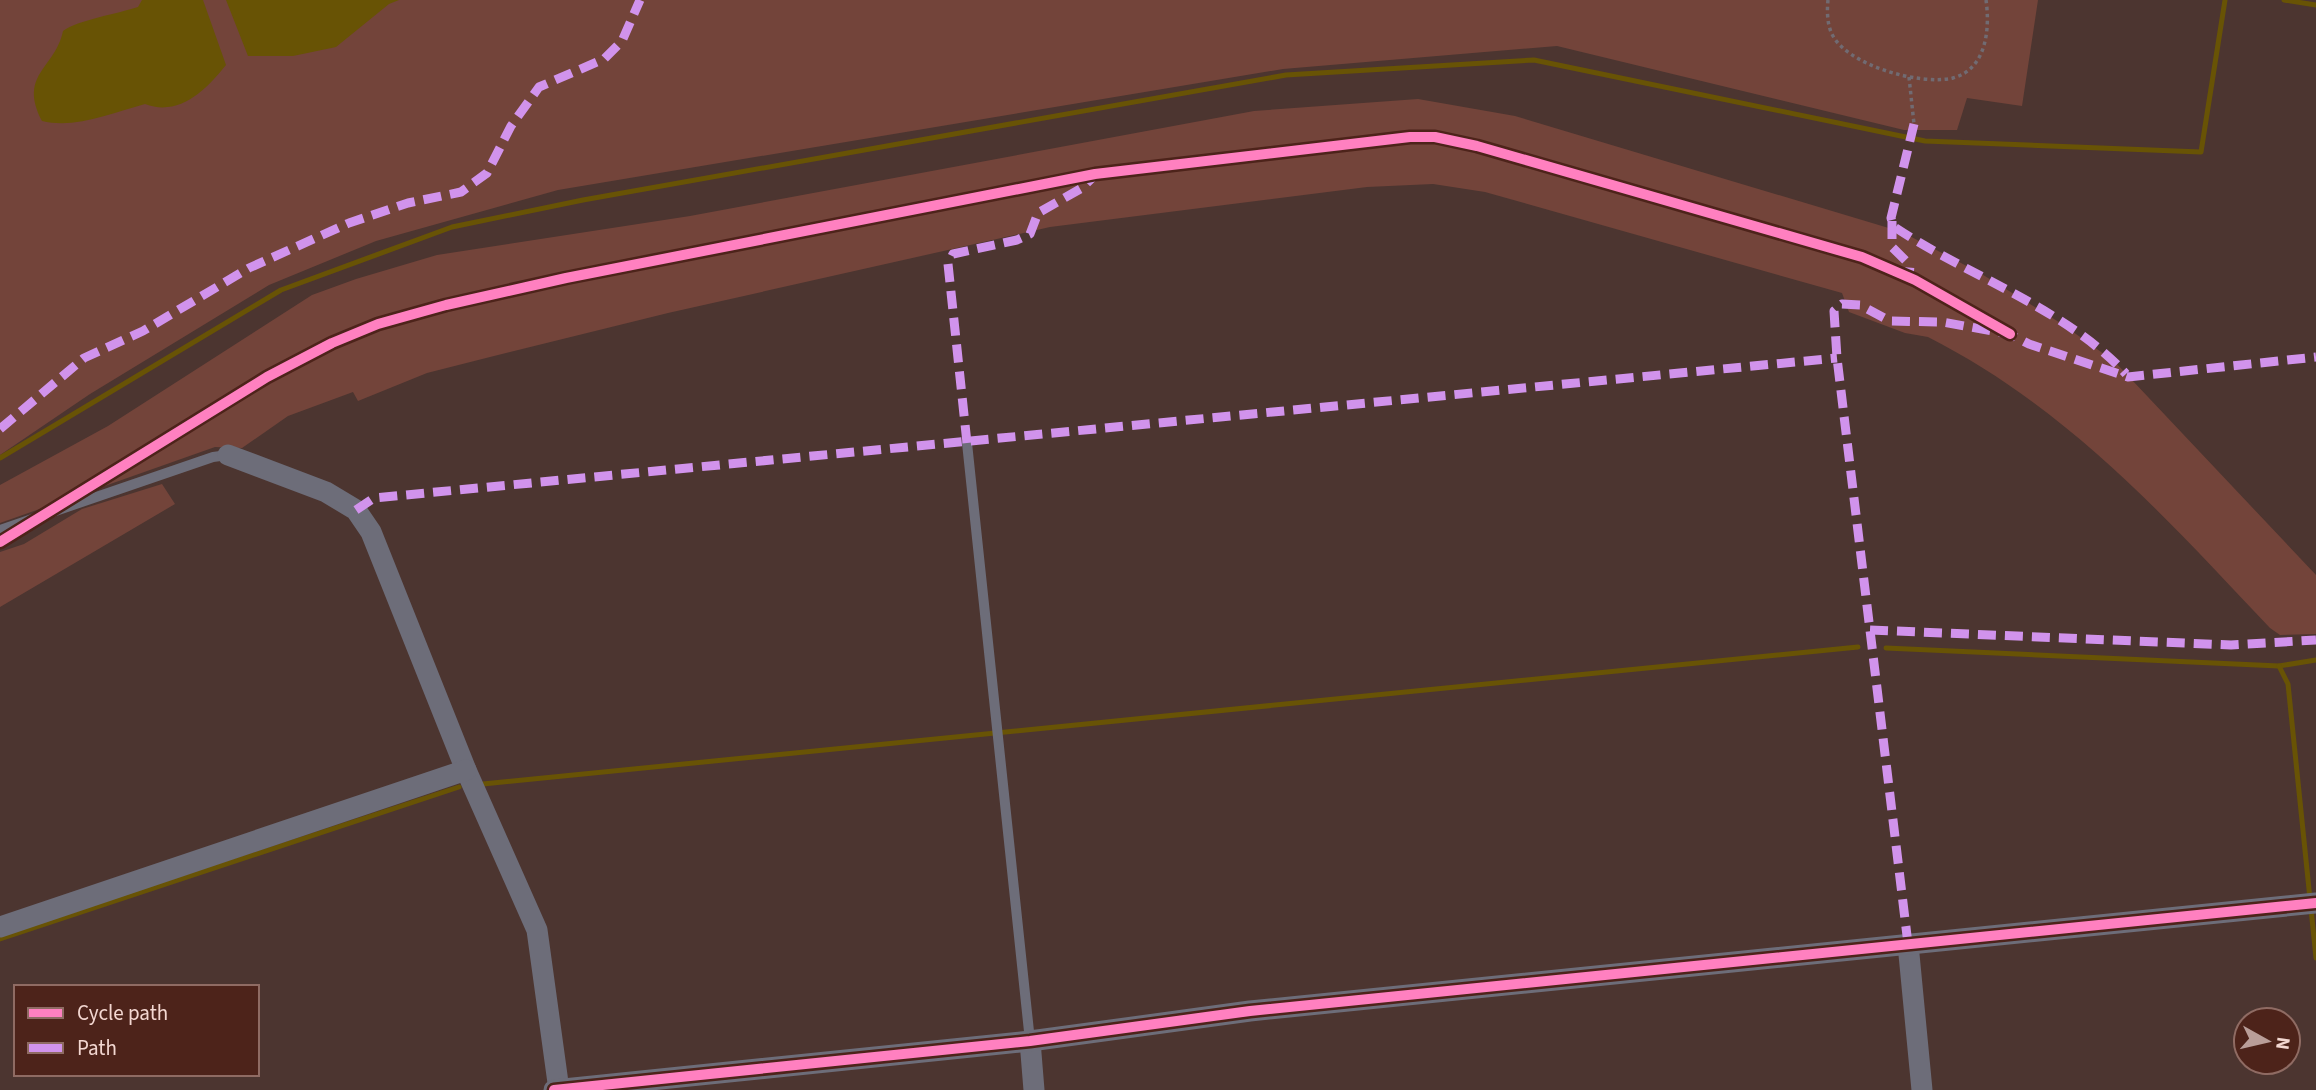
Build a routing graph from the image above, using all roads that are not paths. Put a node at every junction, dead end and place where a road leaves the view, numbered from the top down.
1 (967, 443) dead end
2 (228, 455) joint
3 (0, 530) edge
4 (466, 770) junction
5 (2316, 903) edge
6 (0, 927) edge
7 (1908, 944) junction
8 (1030, 1041) junction
9 (557, 1089) edge
10 (1034, 1090) edge
11 (1922, 1090) edge

1 - 8 lane
2 - 3 lane
2 - 4 street
4 - 6 street
4 - 9 street
5 - 7 street
7 - 8 street
7 - 11 street
8 - 9 street
8 - 10 street

